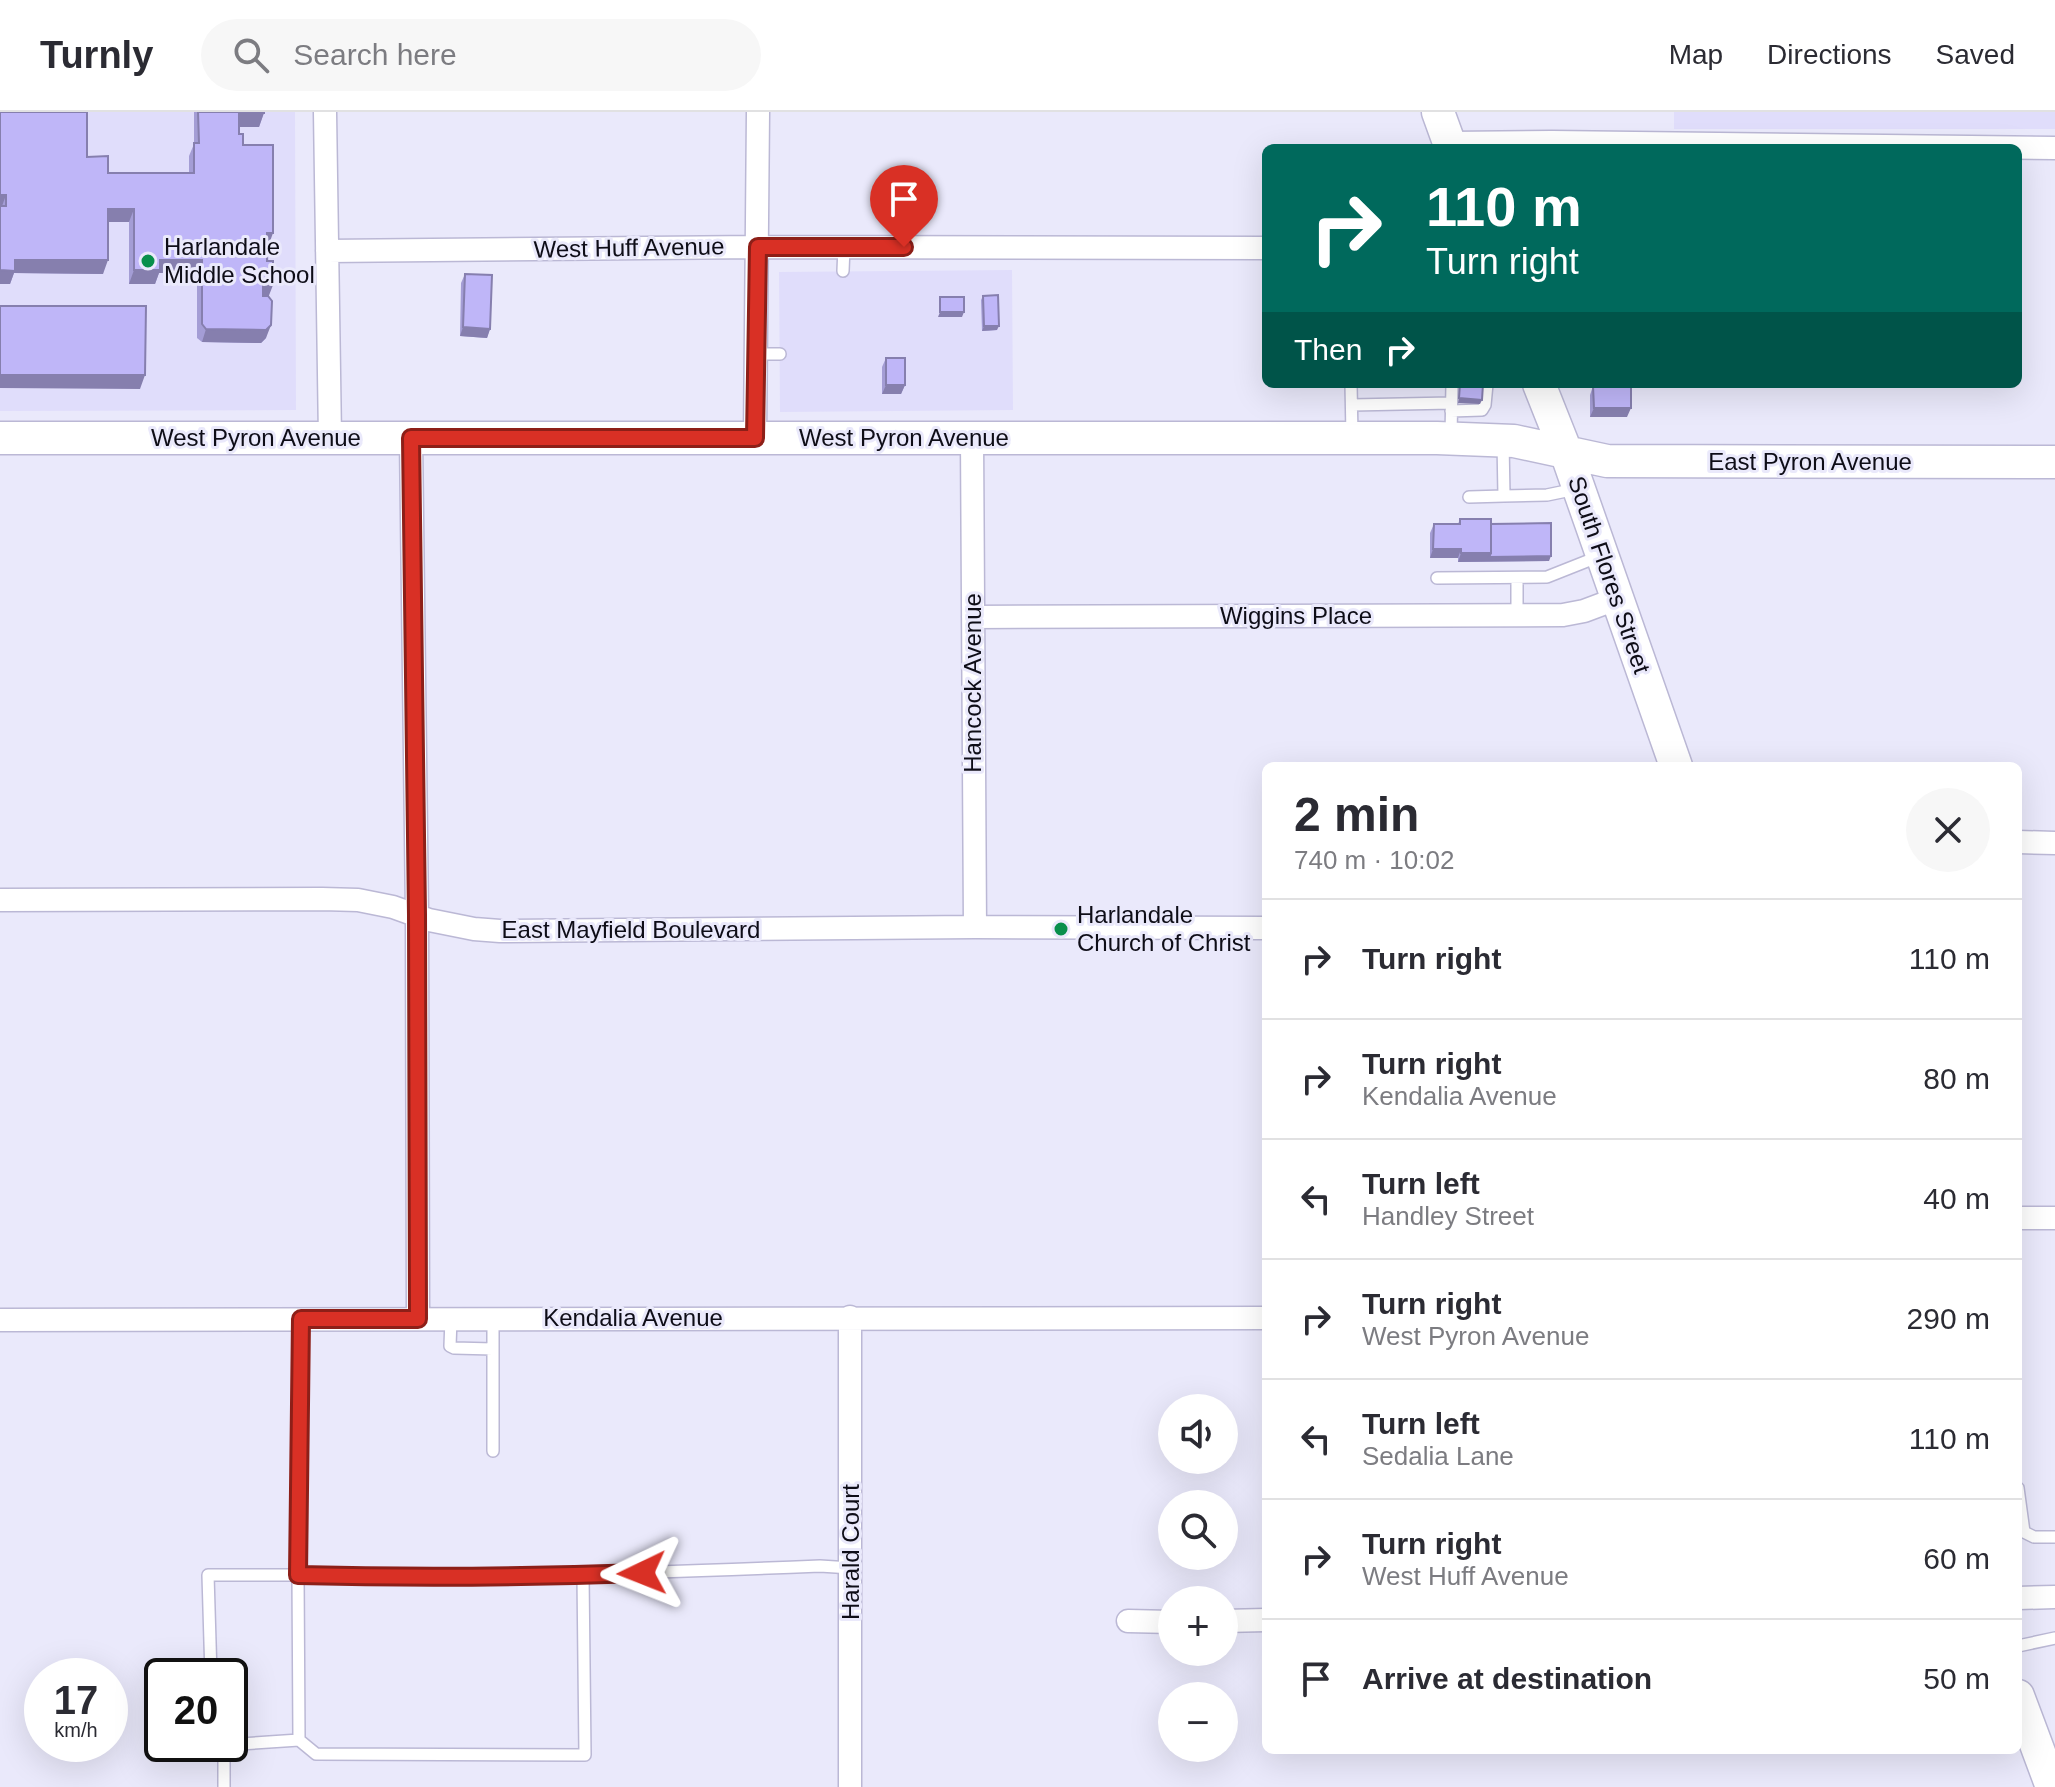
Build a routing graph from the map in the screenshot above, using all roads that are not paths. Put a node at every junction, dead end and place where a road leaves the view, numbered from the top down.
1 (325, 112) edge
2 (758, 112) edge
3 (1438, 112) edge
4 (1449, 144) edge
5 (1501, 144) edge
6 (1720, 144) edge
7 (2022, 148) edge
8 (2055, 148) edge
9 (758, 247) junction
10 (844, 247) junction
11 (1262, 248) edge
12 (327, 251) junction
13 (843, 271) dead end
14 (756, 354) junction
15 (780, 354) dead end
16 (1351, 388) edge
17 (1452, 388) edge
18 (1487, 388) edge
19 (1541, 388) edge
20 (1352, 405) junction
21 (1451, 417) junction
22 (0, 438) edge
23 (330, 438) junction
24 (411, 438) junction
25 (755, 438) junction
26 (972, 438) junction
27 (1352, 438) junction
28 (1503, 441) junction
29 (1566, 452) junction
30 (2055, 462) edge
31 (1578, 489) junction
32 (1504, 496) junction
33 (1469, 497) dead end
34 (1601, 555) junction
35 (1437, 578) dead end
36 (1517, 578) junction
37 (1616, 599) junction
38 (1517, 616) junction
39 (973, 617) junction
40 (1675, 762) edge
41 (2022, 842) edge
42 (2055, 843) edge
43 (0, 900) edge
44 (417, 915) junction
45 (975, 927) junction
46 (1262, 928) edge
47 (2022, 1218) edge
48 (2055, 1218) edge
49 (850, 1317) junction
50 (1262, 1318) edge
51 (301, 1319) junction
52 (418, 1319) junction
53 (451, 1319) junction
54 (493, 1319) junction
55 (0, 1320) edge
56 (493, 1349) junction
57 (493, 1451) dead end
58 (2022, 1517) edge
59 (2055, 1537) edge
60 (851, 1568) junction
61 (298, 1575) junction
62 (583, 1575) junction
63 (2055, 1597) edge
64 (2022, 1598) edge
65 (1262, 1620) edge
66 (1128, 1621) dead end
67 (1238, 1621) edge
68 (1158, 1622) edge
69 (2055, 1638) edge
70 (2022, 1645) edge
71 (210, 1658) edge
72 (2022, 1707) edge
73 (299, 1740) junction
74 (248, 1743) edge
75 (225, 1762) edge
76 (224, 1787) edge
77 (850, 1787) edge
78 (2052, 1787) edge

1 - 12 street
2 - 9 street
3 - 4 street
5 - 6 street
7 - 8 street
9 - 10 street, West Huff Avenue
9 - 12 street, West Huff Avenue
9 - 14 street
10 - 11 street, West Huff Avenue
10 - 13 lane
12 - 23 street
14 - 15 lane
14 - 25 street
16 - 20 lane
17 - 21 lane
18 - 21 lane
19 - 29 street, South Flores Street
20 - 21 lane
20 - 27 lane
21 - 27 street, West Pyron Avenue
21 - 28 street, West Pyron Avenue
22 - 23 street, West Pyron Avenue
23 - 24 street, West Pyron Avenue
24 - 25 street, West Pyron Avenue
24 - 44 street
25 - 26 street, West Pyron Avenue
26 - 27 street, West Pyron Avenue
26 - 39 street, Hancock Avenue
28 - 29 street, West Pyron Avenue
28 - 32 lane
29 - 30 street, East Pyron Avenue
29 - 31 street, South Flores Street
31 - 32 lane
31 - 34 street, South Flores Street
32 - 33 lane
34 - 36 lane
34 - 37 street, South Flores Street
35 - 36 lane
36 - 38 lane
37 - 38 street, Wiggins Place
37 - 40 street, South Flores Street
38 - 39 street, Wiggins Place
39 - 45 street, Hancock Avenue
41 - 42 street
43 - 44 street, East Mayfield Boulevard
44 - 45 street, East Mayfield Boulevard
44 - 52 street
45 - 46 street, East Mayfield Boulevard
47 - 48 street
49 - 50 street, Kendalia Avenue
49 - 54 street, Kendalia Avenue
49 - 60 street, Harald Court
51 - 52 street, Kendalia Avenue
51 - 55 street, Kendalia Avenue
51 - 61 lane
52 - 53 street, Kendalia Avenue
53 - 54 street, Kendalia Avenue
53 - 56 lane
54 - 56 lane
56 - 57 lane
58 - 59 lane
60 - 62 lane
60 - 77 street, Harald Court
61 - 62 lane
61 - 71 lane
61 - 73 lane
62 - 73 lane
63 - 64 street
65 - 67 street
66 - 68 street
69 - 70 lane
72 - 78 street
73 - 74 lane
75 - 76 lane

